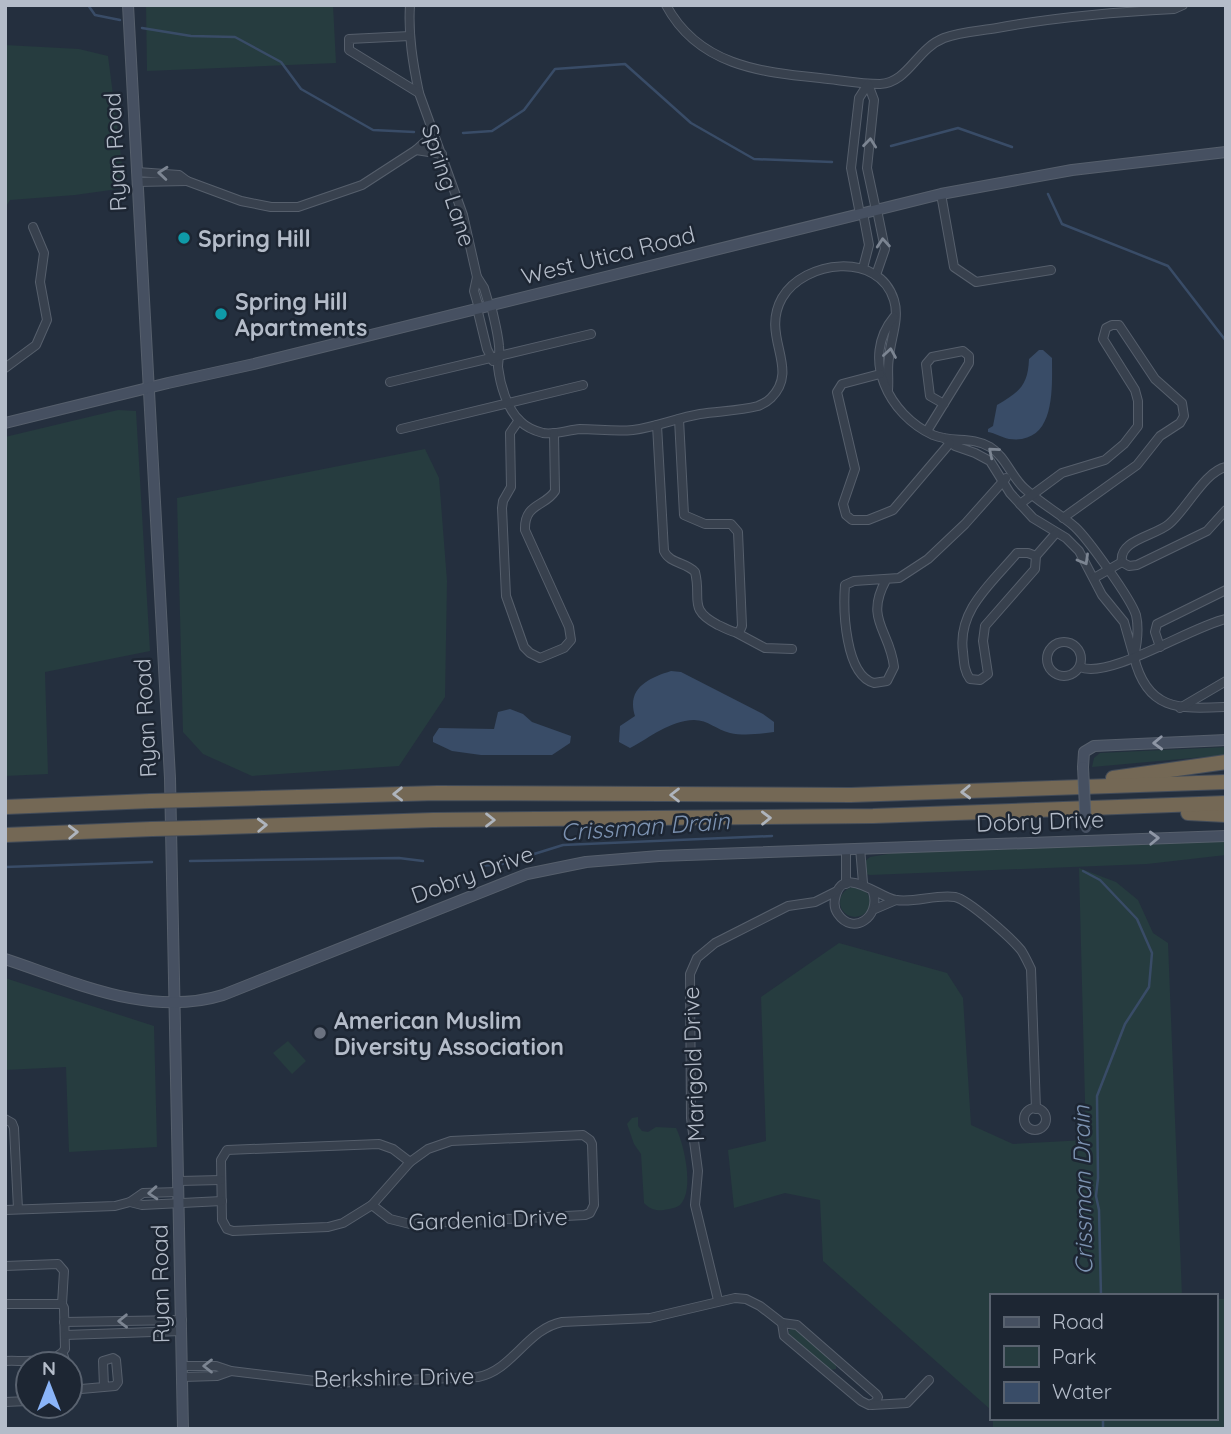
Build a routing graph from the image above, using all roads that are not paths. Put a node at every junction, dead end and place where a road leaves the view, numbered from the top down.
1 (128, 5) edge
2 (410, 5) edge
3 (666, 5) edge
4 (1183, 5) edge
5 (410, 36) junction
6 (868, 84) junction
7 (419, 93) junction
8 (434, 134) junction
9 (416, 150) junction
10 (1226, 152) edge
11 (442, 154) junction
12 (137, 177) junction
13 (941, 194) junction
14 (876, 210) junction
15 (861, 214) junction
16 (33, 227) dead end
17 (863, 268) junction
18 (1051, 270) dead end
19 (876, 275) junction
20 (484, 307) junction
21 (894, 317) junction
22 (591, 334) dead end
23 (495, 357) junction
24 (5, 368) edge
25 (880, 374) junction
26 (390, 382) dead end
27 (583, 385) dead end
28 (149, 387) junction
29 (888, 390) junction
30 (509, 403) junction
31 (944, 404) junction
32 (679, 419) junction
33 (519, 420) junction
34 (5, 423) edge
35 (657, 425) junction
36 (401, 429) dead end
37 (927, 432) junction
38 (554, 433) junction
39 (947, 441) junction
40 (1226, 467) edge
41 (1012, 474) junction
42 (1003, 480) junction
43 (1031, 495) junction
44 (1020, 504) junction
45 (1226, 510) edge
46 (1063, 518) junction
47 (1055, 532) junction
48 (1036, 556) junction
49 (1122, 562) junction
50 (1108, 571) junction
51 (1094, 578) junction
52 (886, 580) junction
53 (1226, 590) edge
54 (1226, 619) edge
55 (737, 633) junction
56 (1160, 647) junction
57 (792, 649) dead end
58 (1135, 657) junction
59 (1080, 667) junction
60 (1226, 681) edge
61 (1226, 707) edge
62 (1180, 708) junction
63 (1226, 740) edge
64 (1226, 762) edge
65 (1226, 782) edge
66 (1034, 789) junction
67 (1226, 803) edge
68 (5, 807) edge
69 (1117, 807) junction
70 (1226, 815) edge
71 (5, 835) edge
72 (1226, 836) edge
73 (1086, 840) junction
74 (860, 848) junction
75 (846, 849) junction
76 (863, 883) junction
77 (846, 884) junction
78 (838, 891) junction
79 (873, 892) junction
80 (896, 900) junction
81 (815, 902) junction
82 (875, 909) junction
83 (835, 910) junction
84 (5, 959) edge
85 (176, 1002) junction
86 (1036, 1108) dead end
87 (5, 1119) edge
88 (411, 1162) junction
89 (221, 1180) junction
90 (179, 1192) junction
91 (222, 1201) junction
92 (372, 1205) junction
93 (18, 1209) junction
94 (5, 1210) edge
95 (5, 1266) edge
96 (718, 1300) junction
97 (5, 1304) edge
98 (62, 1304) junction
99 (64, 1322) junction
100 (782, 1323) junction
101 (182, 1326) junction
102 (65, 1335) junction
103 (65, 1350) edge
104 (183, 1372) junction
105 (929, 1380) dead end
106 (104, 1387) dead end
107 (84, 1389) edge
108 (877, 1396) junction
109 (890, 1404) junction
110 (869, 1405) junction
111 (184, 1429) edge

1 - 12 street, Ryan Road
2 - 5 street, Spring Lane
3 - 6 street
4 - 6 street
5 - 7 street, Spring Lane
5 - 7 street, Spring Lane
14 -> 6 street
6 - 15 street
7 - 8 street, Spring Lane
8 - 9 street
8 - 11 street, Spring Lane
9 - 11 street
9 - 12 street
10 - 13 street, West Utica Road
11 - 20 street, Spring Lane
12 - 28 street, Ryan Road
13 - 14 street, West Utica Road
13 - 18 street
14 - 15 street, West Utica Road
19 -> 14 street
15 - 17 street
15 - 20 street, West Utica Road
16 - 24 street
17 - 19 street
17 - 32 street
19 - 21 street
20 - 23 street
20 - 23 street
20 - 28 street, West Utica Road
21 - 25 street
29 -> 21 street
22 - 23 street
23 - 26 street
23 - 30 street
25 - 29 street
25 - 39 street
27 - 30 street
28 - 34 street, West Utica Road
28 - 85 street, Ryan Road
29 - 37 street
30 - 33 street
30 - 36 street
31 - 31 street
31 - 37 street
32 - 35 street
32 - 55 street
33 - 38 street
33 - 38 street
35 - 38 street
35 - 55 street
37 - 39 street
41 -> 39 street
39 - 42 street
40 - 49 street
41 - 42 street
41 - 43 street
42 - 44 street
42 - 52 street
43 - 44 street
43 - 46 street
43 - 46 street
44 - 47 street
45 - 49 street
46 - 47 street
46 - 50 street
47 - 48 street
47 -> 51 street
48 - 48 street
49 - 50 street
50 - 51 street
50 - 58 street
51 - 58 street
52 - 52 street
53 - 56 street
54 - 56 street
55 - 57 street
56 - 58 street
58 - 59 street
58 - 62 street
59 - 59 street
60 - 62 street
61 - 62 street
63 -> 73 street, bridge
64 - 66 highway
65 - 66 highway
66 -> 68 highway, bridge
67 - 69 highway
69 - 70 highway
71 -> 69 highway, bridge
73 -> 72 street, Dobry Drive
73 - 74 street, Dobry Drive
74 - 75 street, Dobry Drive
74 - 76 street
75 - 77 street
75 - 85 street, Dobry Drive
76 - 77 street
76 - 79 street
77 - 78 street, Marigold Drive
78 - 81 street, Marigold Drive
78 - 83 street
79 - 80 street
79 - 82 street
80 - 82 street
80 - 86 street
81 - 83 street
81 - 96 street, Marigold Drive
82 - 83 street
84 - 85 street, Dobry Drive
85 - 90 street, Ryan Road
87 - 93 street
88 - 89 street
88 - 92 street
88 - 92 street, Gardenia Drive
89 - 90 street
89 - 91 street
90 - 91 street
90 - 93 street
90 - 101 street, Ryan Road
91 - 92 street
93 - 94 street
95 - 98 street
96 - 100 street, Berkshire Drive
96 - 104 street, Berkshire Drive
97 - 98 street
98 - 99 street
101 -> 99 street
99 - 102 street
100 - 108 street, Berkshire Drive
100 - 110 street, Berkshire Drive
101 - 102 street
101 - 104 street, Ryan Road
102 - 103 street
104 - 111 street, Ryan Road
105 - 109 street
106 - 107 street
108 - 109 street, Berkshire Drive
108 - 110 street
109 - 110 street

